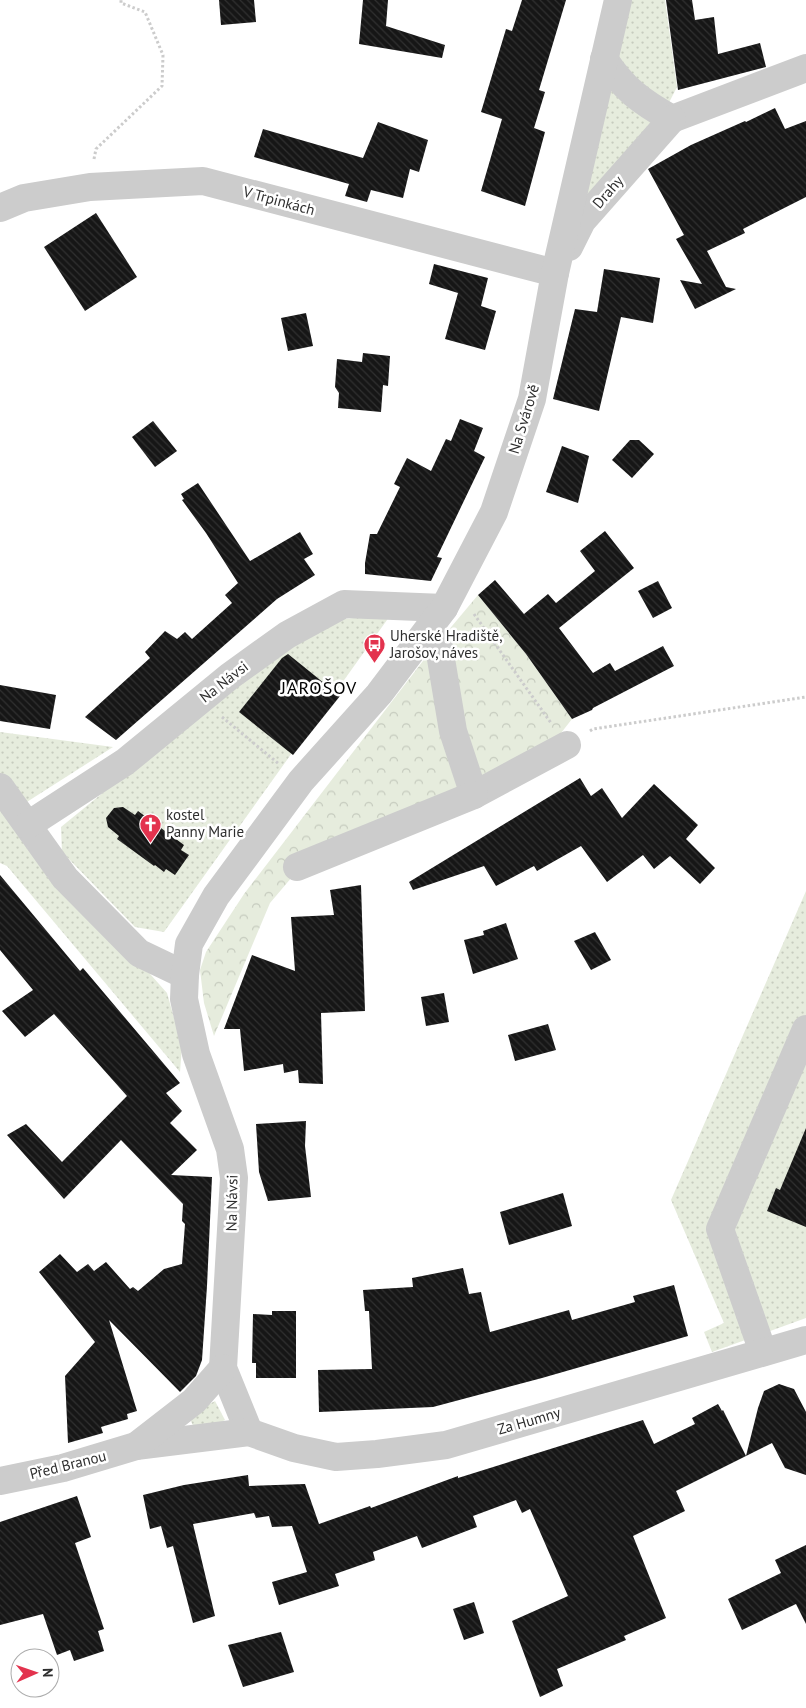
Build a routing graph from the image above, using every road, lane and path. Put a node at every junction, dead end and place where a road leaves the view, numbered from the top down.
1 (121, 0) edge
2 (618, 0) edge
3 (604, 60) junction
4 (806, 68) edge
5 (672, 119) junction
6 (90, 186) junction
7 (0, 208) edge
8 (555, 272) junction
9 (472, 612) dead end
10 (437, 617) junction
11 (806, 697) edge
12 (201, 700) junction
13 (567, 745) junction
14 (301, 781) junction
15 (0, 787) edge
16 (474, 795) junction
17 (28, 825) junction
18 (297, 867) dead end
19 (185, 975) junction
20 (806, 1029) edge
21 (806, 1340) edge
22 (763, 1352) junction
23 (223, 1368) junction
24 (249, 1432) junction
25 (136, 1446) junction
26 (0, 1481) edge

1 - 6 path
2 - 3 street, Na Svárově
3 - 5 street
3 - 8 street, Na Svárově
4 - 5 street, Drahy
5 - 8 street, Drahy
6 - 7 street, V Trpinkách
6 - 8 street, V Trpinkách
8 - 10 street, Na Svárově
9 - 13 path
10 - 12 street, Na Návsi
10 - 14 street, Na Svárově
10 - 16 street
11 - 13 path
12 - 14 path
12 - 17 street, Na Návsi
13 - 16 street
14 - 19 street, Na Návsi
15 - 17 street
16 - 18 street
17 - 19 street
19 - 23 street, Na Návsi
20 - 22 street
21 - 22 street, Za Humny
22 - 24 street, Za Humny
23 - 24 street, Na Návsi
23 - 25 street, Před Branou
24 - 25 street, Před Branou
25 - 26 street, Před Branou

